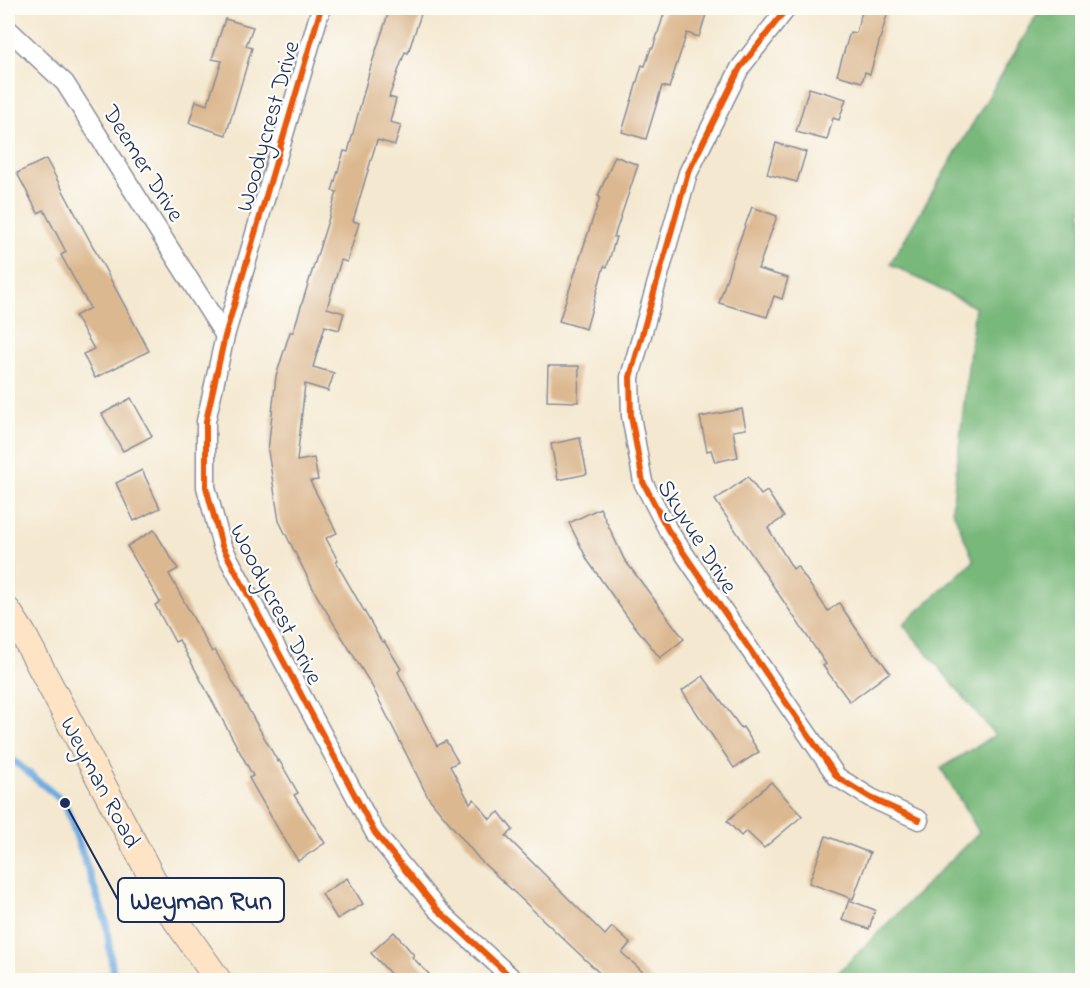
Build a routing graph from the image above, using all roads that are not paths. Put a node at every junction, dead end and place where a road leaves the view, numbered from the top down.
1 (321, 8) edge
2 (787, 8) edge
3 (8, 29) edge
4 (225, 336) junction
5 (8, 611) edge
6 (919, 820) dead end
7 (218, 981) edge
8 (514, 981) edge

1 - 4 street, Woodycrest Drive
2 - 6 street, Skyvue Drive
3 - 4 street, Deemer Drive
4 - 8 street, Woodycrest Drive
5 - 7 street, Weyman Road

